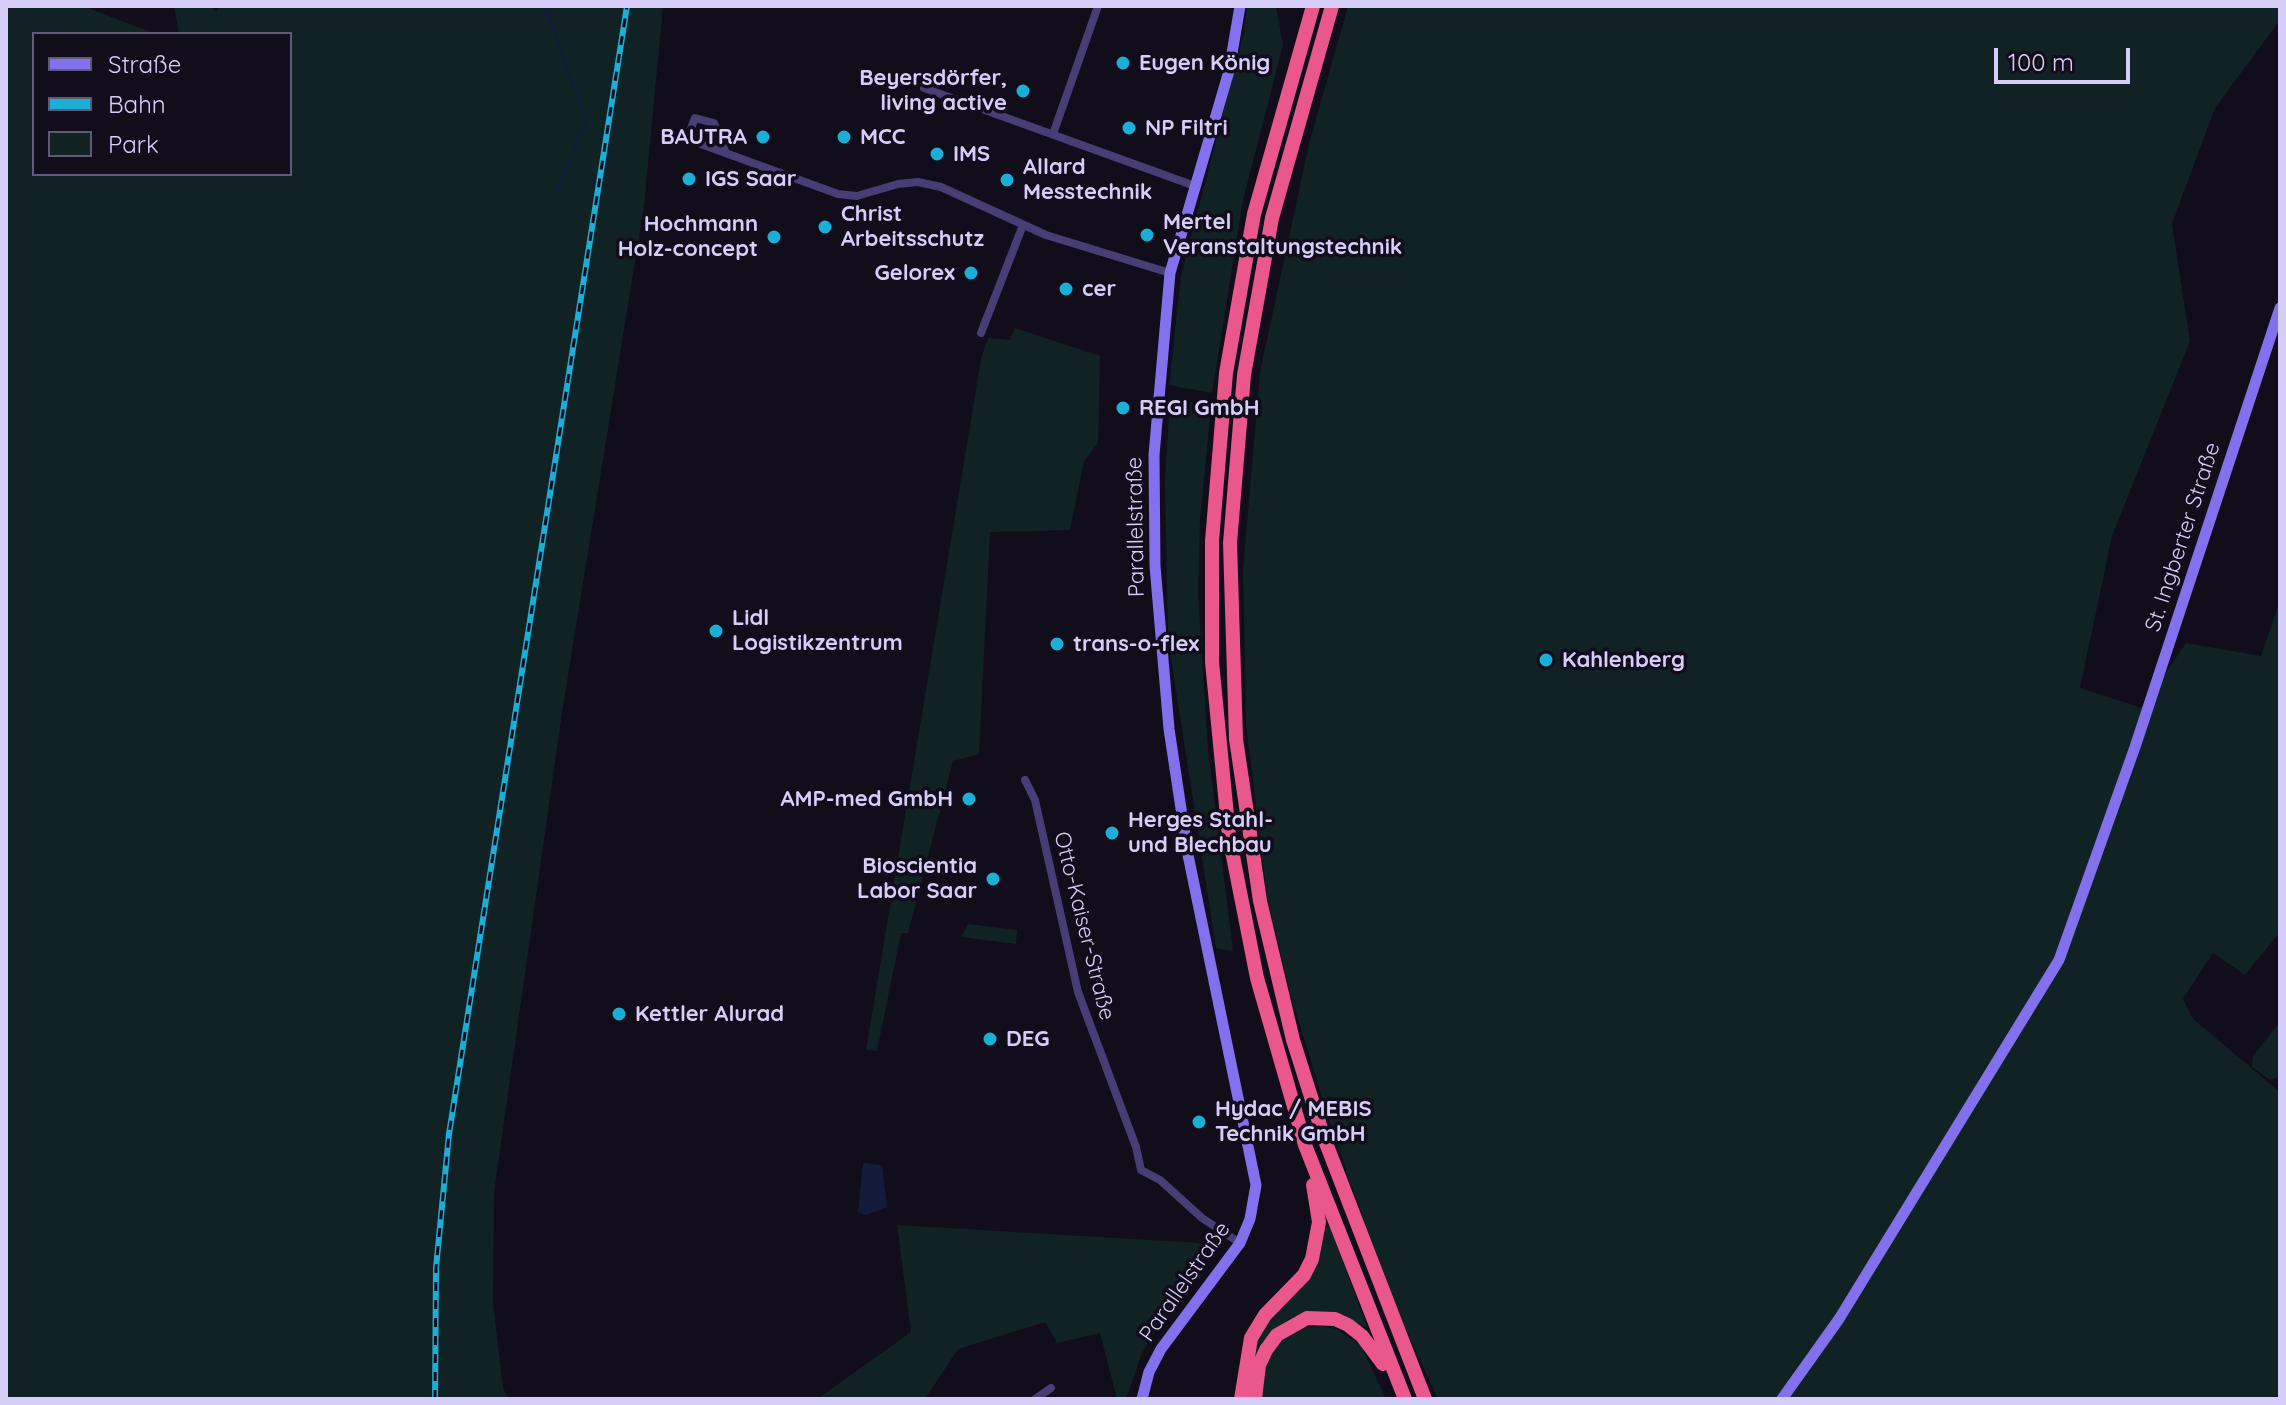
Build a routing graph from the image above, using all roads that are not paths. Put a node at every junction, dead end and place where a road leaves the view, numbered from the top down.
1 (1098, 6) edge
2 (1240, 6) edge
3 (1313, 6) edge
4 (1332, 6) edge
5 (924, 88) dead end
6 (1053, 134) junction
7 (725, 151) junction
8 (1195, 186) junction
9 (1023, 225) junction
10 (1170, 273) junction
11 (2280, 308) edge
12 (981, 333) dead end
13 (1025, 780) dead end
14 (1305, 1145) junction
15 (1240, 1243) junction
16 (1051, 1388) dead end
17 (1035, 1399) edge
18 (1142, 1399) edge
19 (1241, 1399) edge
20 (1255, 1399) edge
21 (1403, 1399) edge
22 (1425, 1399) edge
23 (1782, 1399) edge

1 - 6 street
2 - 8 street, Parallelstraße
3 - 14 highway
4 - 22 highway
5 - 6 street
6 - 8 street
7 - 7 street
7 - 9 street
8 - 10 street, Parallelstraße
9 - 10 street
9 - 12 street
10 - 15 street, Parallelstraße
11 - 23 street, St. Ingberter Straße
13 - 15 street, Otto-Kaiser-Straße
14 - 19 highway
14 - 21 highway
15 - 18 street, Parallelstraße
16 - 17 street
20 - 21 highway

